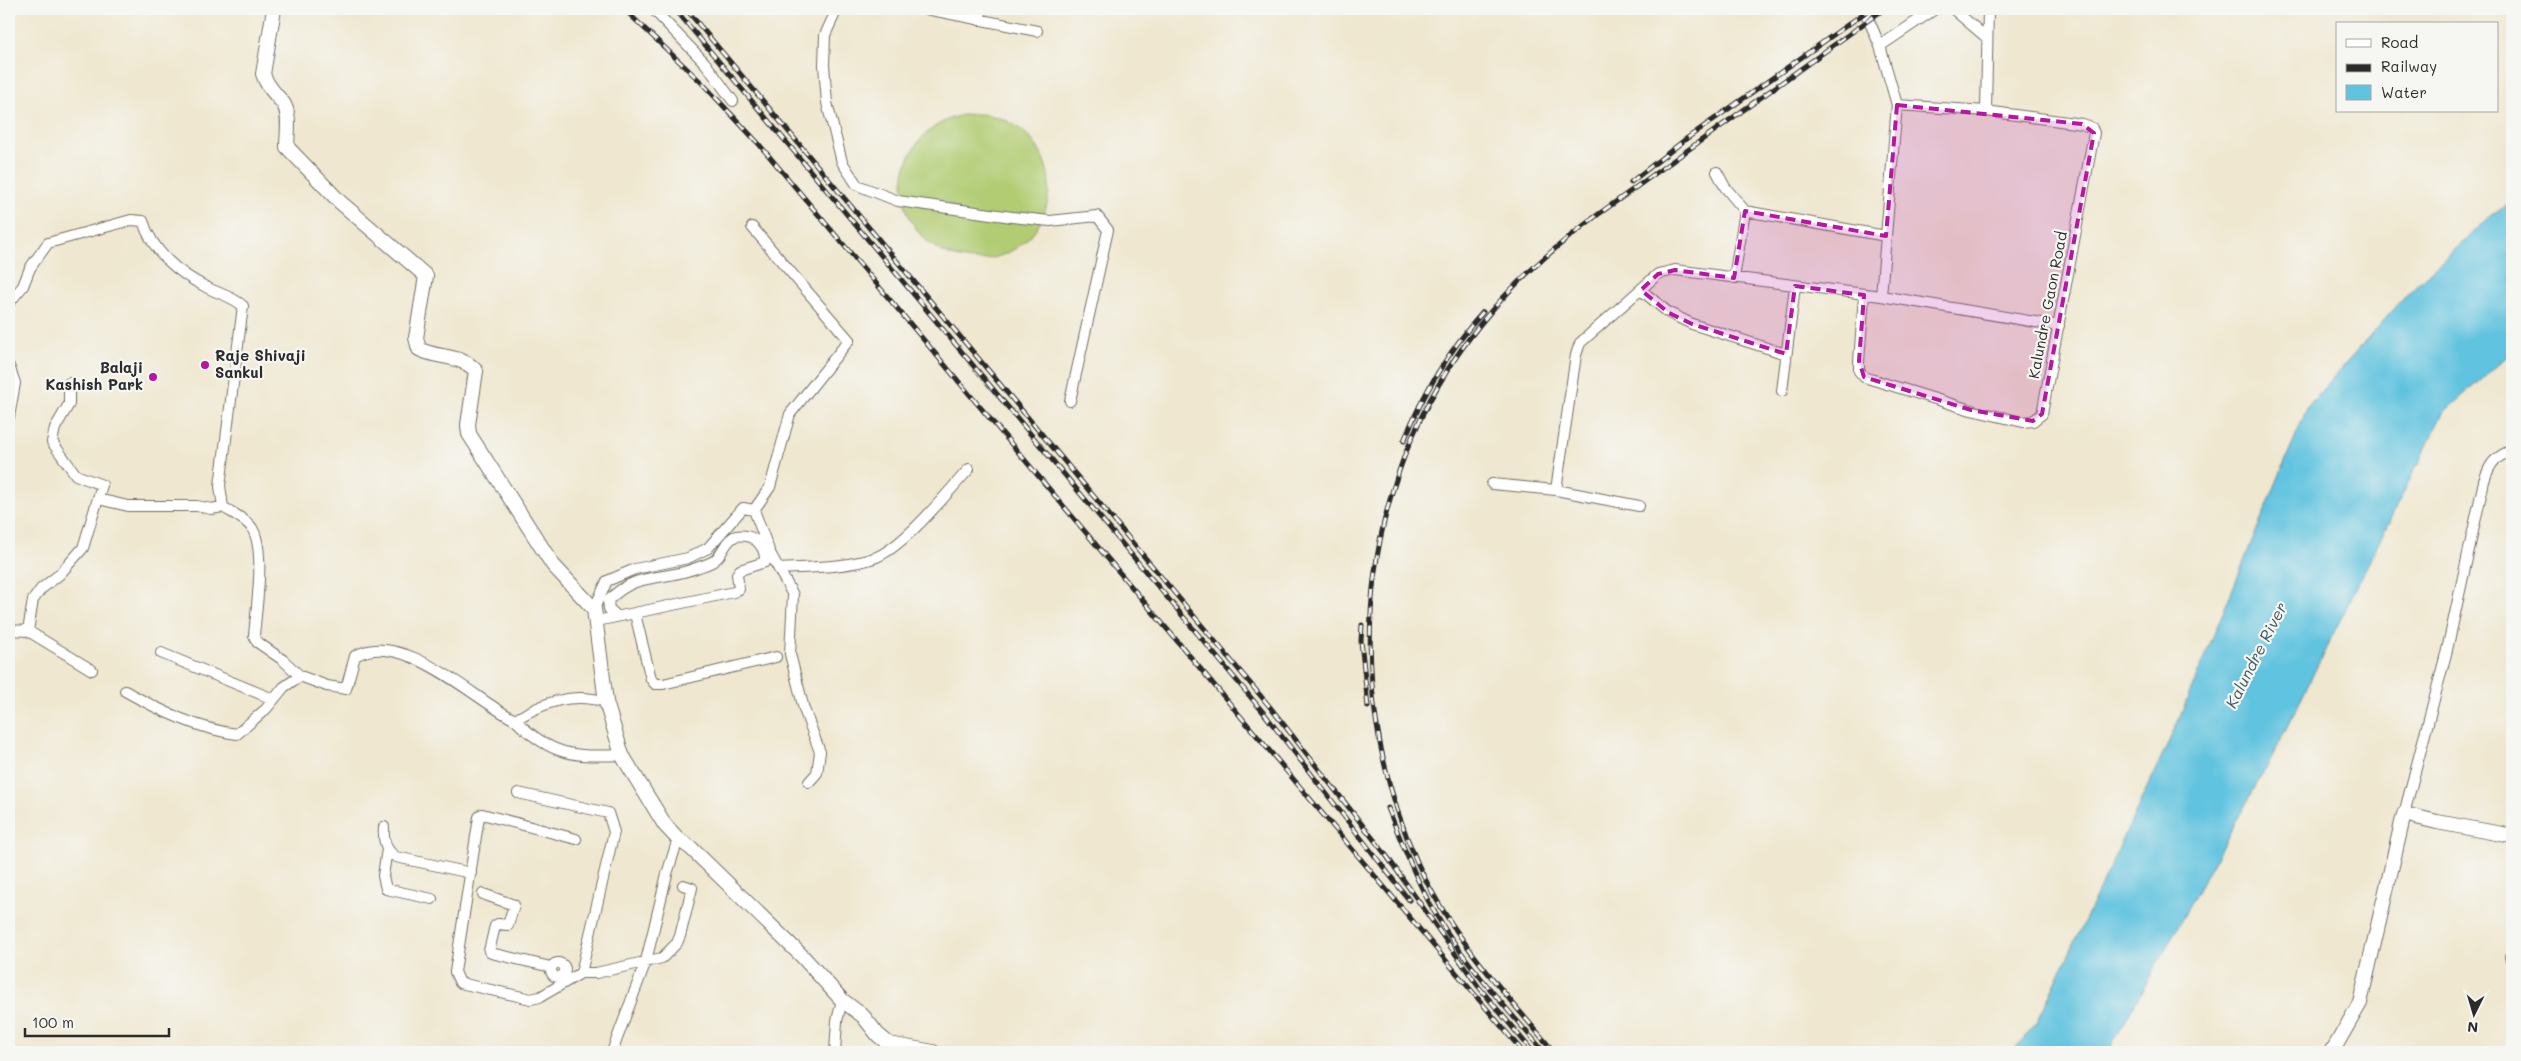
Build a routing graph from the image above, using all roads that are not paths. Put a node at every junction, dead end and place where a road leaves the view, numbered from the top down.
1 (274, 9) edge
2 (653, 9) edge
3 (837, 9) edge
4 (926, 9) edge
5 (982, 9) edge
6 (1864, 9) edge
7 (1936, 9) edge
8 (1953, 9) edge
9 (1988, 9) edge
10 (979, 20) junction
11 (1037, 31) dead end
12 (1987, 38) junction
13 (1880, 46) junction
14 (733, 100) dead end
15 (1897, 105) junction
16 (1986, 111) junction
17 (1717, 172) dead end
18 (1745, 211) junction
19 (752, 226) dead end
20 (1886, 236) junction
21 (1734, 278) junction
22 (1795, 286) junction
23 (1641, 290) junction
24 (1864, 295) junction
25 (1880, 296) junction
26 (9, 303) edge
27 (2059, 326) junction
28 (1786, 354) junction
29 (9, 366) edge
30 (69, 383) dead end
31 (1782, 391) dead end
32 (1070, 401) dead end
33 (9, 417) edge
34 (2512, 450) edge
35 (969, 470) dead end
36 (1492, 484) dead end
37 (1556, 490) junction
38 (98, 499) junction
39 (1639, 506) dead end
40 (224, 507) junction
41 (754, 510) junction
42 (779, 569) junction
43 (635, 614) junction
44 (595, 615) junction
45 (617, 616) junction
46 (9, 630) edge
47 (28, 632) junction
48 (161, 653) dead end
49 (776, 657) dead end
50 (92, 670) dead end
51 (300, 676) junction
52 (125, 690) dead end
53 (273, 700) junction
54 (606, 702) junction
55 (515, 720) junction
56 (622, 755) junction
57 (809, 782) dead end
58 (518, 793) dead end
59 (2404, 814) junction
60 (384, 828) dead end
61 (2512, 836) edge
62 (576, 839) dead end
63 (678, 839) junction
64 (387, 849) junction
65 (471, 873) junction
66 (683, 885) dead end
67 (482, 894) dead end
68 (432, 900) dead end
69 (646, 961) junction
70 (573, 974) junction
71 (842, 1000) junction
72 (612, 1052) edge
73 (835, 1052) edge
74 (933, 1052) edge
75 (2332, 1052) edge

1 - 44 street
2 - 14 street
3 - 32 street
4 - 10 street
5 - 10 street
6 - 13 street
7 - 13 street
8 - 12 street
9 - 12 street
10 - 11 street
12 - 16 street
13 - 15 street
15 - 16 street, Kalundre Gaon Road
15 - 20 street
16 - 27 street, Kalundre Gaon Road
17 - 18 street
18 - 20 street
18 - 21 street
19 - 41 street
20 - 25 street
21 - 22 street
21 - 23 street
22 - 24 street
22 - 28 street
23 - 28 street
23 - 37 street
24 - 25 street
24 - 27 street, Kalundre Gaon Road
25 - 27 street
26 - 40 street
28 - 31 street
29 - 33 street
30 - 38 street
34 - 59 street
35 - 42 street
36 - 37 street
37 - 39 street
38 - 40 street
38 - 47 street
40 - 51 street
41 - 42 street
41 - 44 street
42 - 57 street
43 - 45 street
43 - 45 street
43 - 49 street
44 - 45 street
44 - 54 street
46 - 47 street
47 - 50 street
48 - 53 street
51 - 53 street
51 - 55 street
52 - 53 street
54 - 55 street
54 - 56 street
55 - 56 street
56 - 63 street
58 - 70 street
59 - 61 street
59 - 75 street
60 - 64 street
62 - 65 street
63 - 69 street
63 - 71 street
64 - 65 street
64 - 68 street
65 - 70 street
66 - 69 street
67 - 70 street
69 - 70 street
69 - 72 street
71 - 73 street
71 - 74 street

